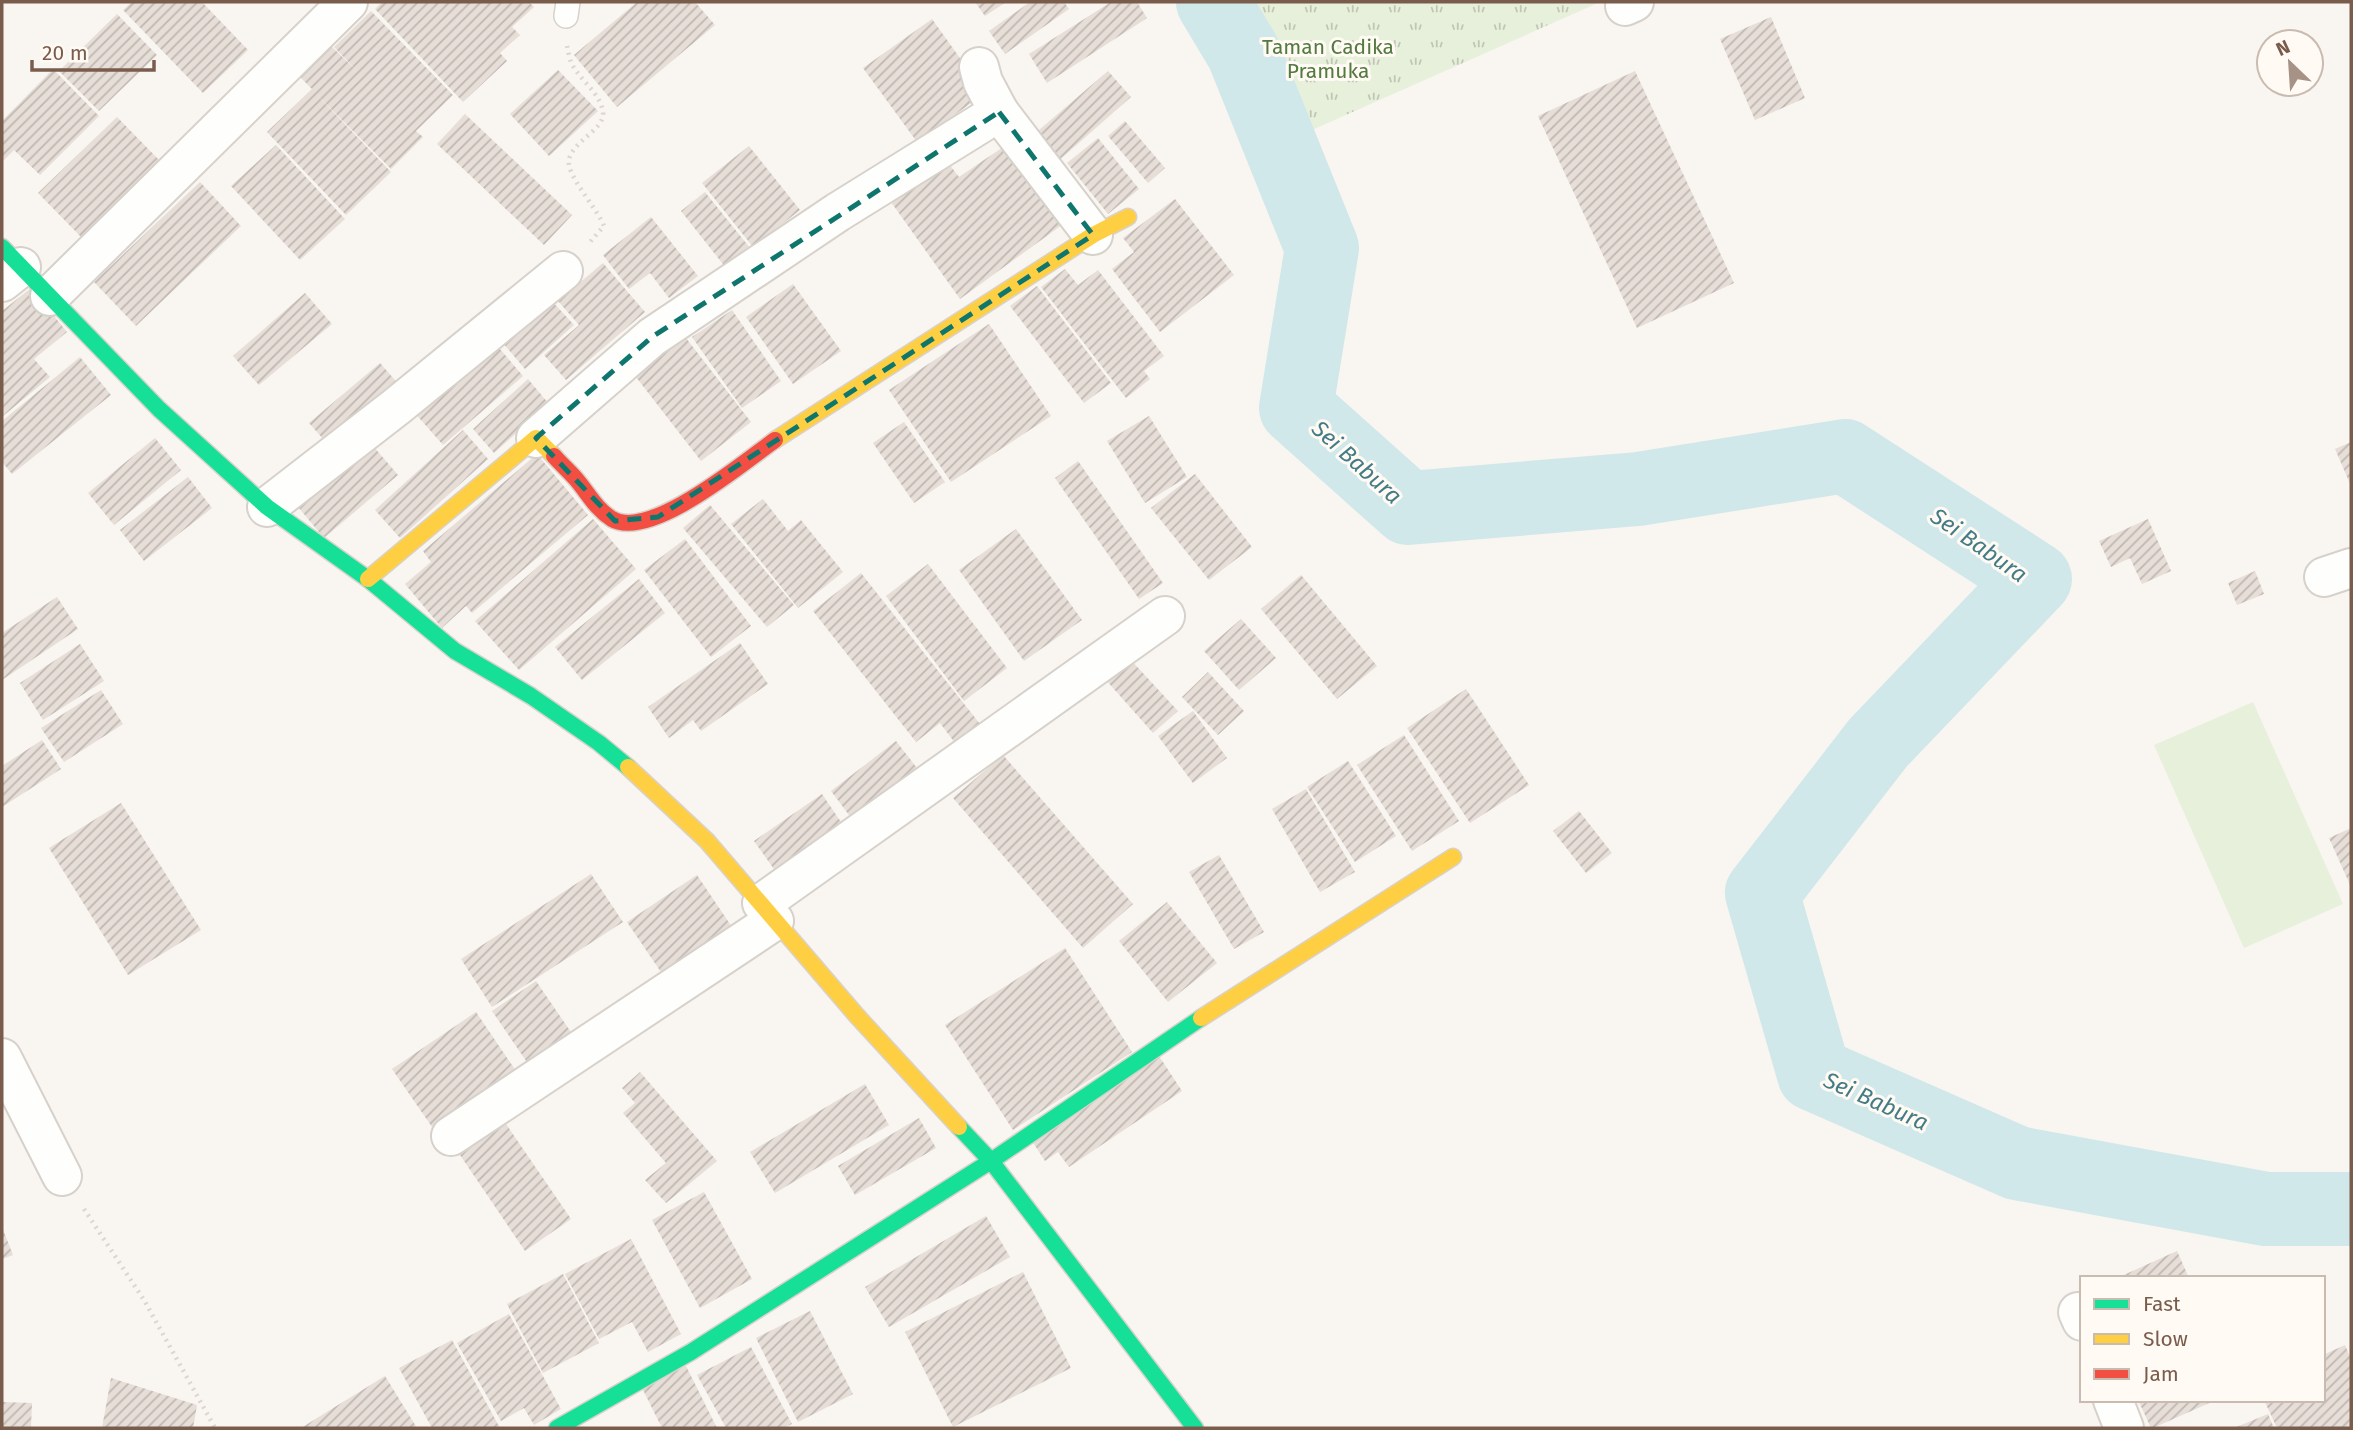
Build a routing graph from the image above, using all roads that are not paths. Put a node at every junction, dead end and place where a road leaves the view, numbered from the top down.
1 (348, 2) edge
2 (979, 66) dead end
3 (999, 112) junction
4 (1128, 217) dead end
5 (1093, 235) junction
6 (8, 265) edge
7 (563, 271) road end
8 (50, 296) junction
9 (536, 438) junction
10 (267, 506) junction
11 (368, 579) junction
12 (1165, 616) dead end
13 (1453, 857) dead end
14 (768, 912) junction
15 (2, 1058) edge
16 (451, 1136) dead end
17 (991, 1161) junction
18 (62, 1176) road end
19 (2114, 1402) edge
20 (1188, 1426) edge
21 (557, 1428) edge
22 (2124, 1428) edge

1 - 8 street
2 - 3 street
3 - 5 street
3 - 9 street
4 - 5 street
5 - 9 street
6 - 8 street
7 - 10 street
8 - 10 street
9 - 11 street
10 - 11 street
11 - 14 street
12 - 14 street
13 - 17 street
14 - 16 street
14 - 17 street
15 - 18 street
17 - 20 street
17 - 21 street
19 - 22 street

